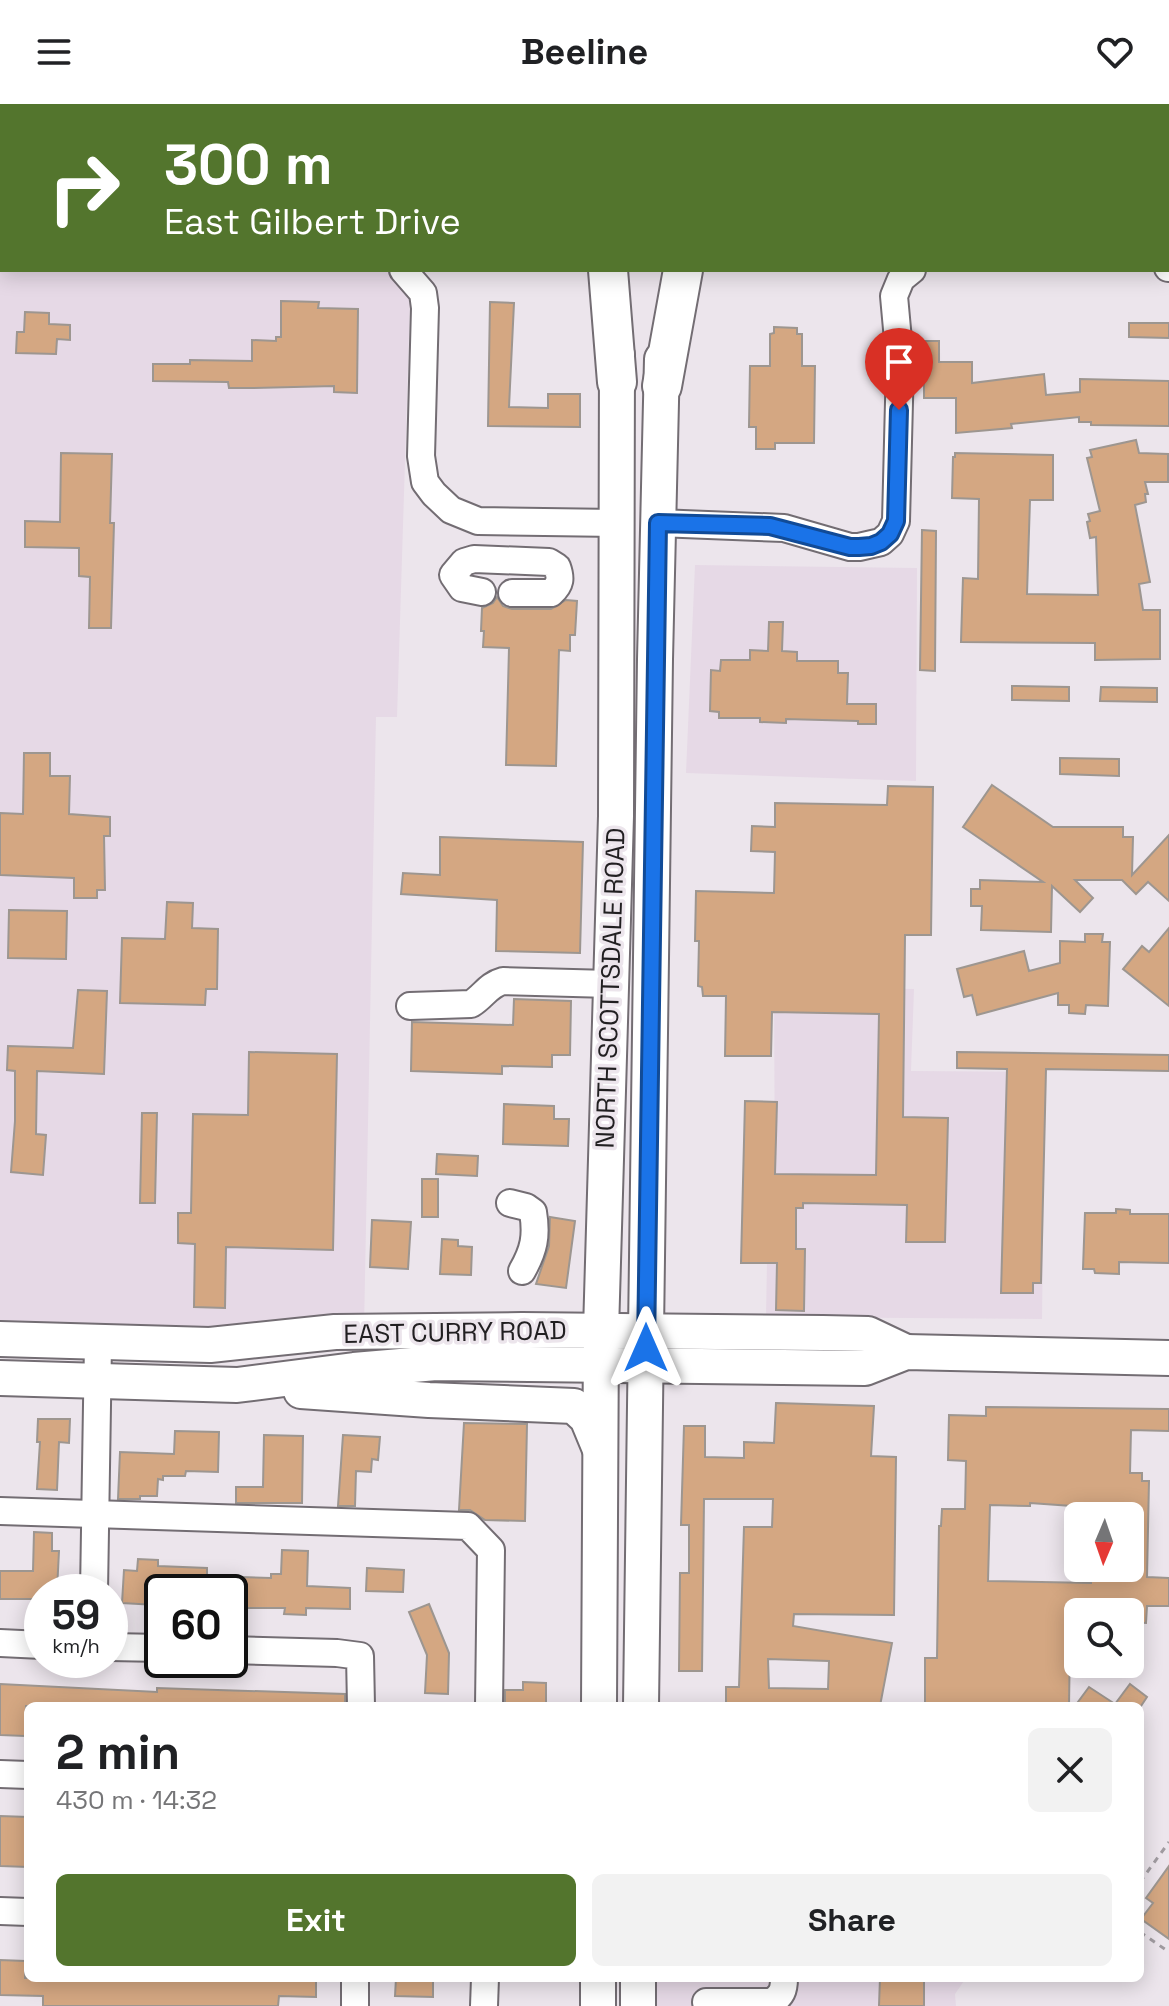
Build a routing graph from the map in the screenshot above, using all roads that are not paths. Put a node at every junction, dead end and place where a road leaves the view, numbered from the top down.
1 (405, 272) edge
2 (608, 272) edge
3 (618, 272) edge
4 (665, 272) edge
5 (683, 272) edge
6 (910, 272) edge
7 (662, 386) junction
8 (616, 393) junction
9 (617, 523) junction
10 (658, 523) junction
11 (482, 592) dead end
12 (512, 593) dead end
13 (656, 702) junction
14 (610, 984) junction
15 (410, 1006) dead end
16 (510, 1203) dead end
17 (522, 1271) dead end
18 (601, 1331) junction
19 (0, 1339) edge
20 (98, 1343) junction
21 (646, 1348) junction
22 (1169, 1358) edge
23 (602, 1364) junction
24 (0, 1378) edge
25 (97, 1381) junction
26 (237, 1385) junction
27 (600, 1451) junction
28 (0, 1511) edge
29 (96, 1514) junction
30 (94, 1574) edge
31 (0, 1643) edge
32 (24, 1644) edge
33 (248, 1651) edge
34 (361, 1702) edge
35 (489, 1702) edge
36 (599, 1702) edge
37 (641, 1702) edge
38 (0, 1774) edge
39 (24, 1775) edge
40 (0, 1911) edge
41 (24, 1912) edge
42 (355, 1982) edge
43 (485, 1982) edge
44 (598, 1982) edge
45 (638, 1982) edge
46 (784, 1982) edge
47 (706, 2002) dead end
48 (355, 2006) edge
49 (484, 2006) edge
50 (598, 2006) edge
51 (638, 2006) edge

1 - 9 street
2 - 8 highway
3 - 8 main road, NORTH SCOTTSDALE ROAD
4 - 7 main road, NORTH SCOTTSDALE ROAD
5 - 7 highway
6 - 10 street
7 - 10 main road, NORTH SCOTTSDALE ROAD
8 - 9 main road, NORTH SCOTTSDALE ROAD
8 - 10 main road
9 - 13 main road
9 - 14 main road, NORTH SCOTTSDALE ROAD
10 - 13 main road, NORTH SCOTTSDALE ROAD
11 - 12 street
13 - 21 main road, NORTH SCOTTSDALE ROAD
14 - 15 street
14 - 18 main road, NORTH SCOTTSDALE ROAD
16 - 17 street
18 - 20 main road, EAST CURRY ROAD
18 - 21 main road, EAST CURRY ROAD
18 - 23 main road, NORTH SCOTTSDALE ROAD
19 - 20 main road, EAST CURRY ROAD
20 - 25 street
21 - 22 main road, EAST CURRY ROAD
21 - 23 main road, EAST CURRY ROAD
21 - 37 main road, NORTH SCOTTSDALE ROAD
23 - 26 main road, EAST CURRY ROAD
23 - 27 main road, NORTH SCOTTSDALE ROAD
24 - 25 main road, EAST CURRY ROAD
25 - 26 main road, EAST CURRY ROAD
25 - 29 street
26 - 27 main road
27 - 36 main road, NORTH SCOTTSDALE ROAD
28 - 29 street
29 - 30 street
29 - 35 street
31 - 32 street
33 - 34 street
38 - 39 street
40 - 41 street
42 - 48 street
43 - 49 street
44 - 50 main road
45 - 51 main road
46 - 47 street

